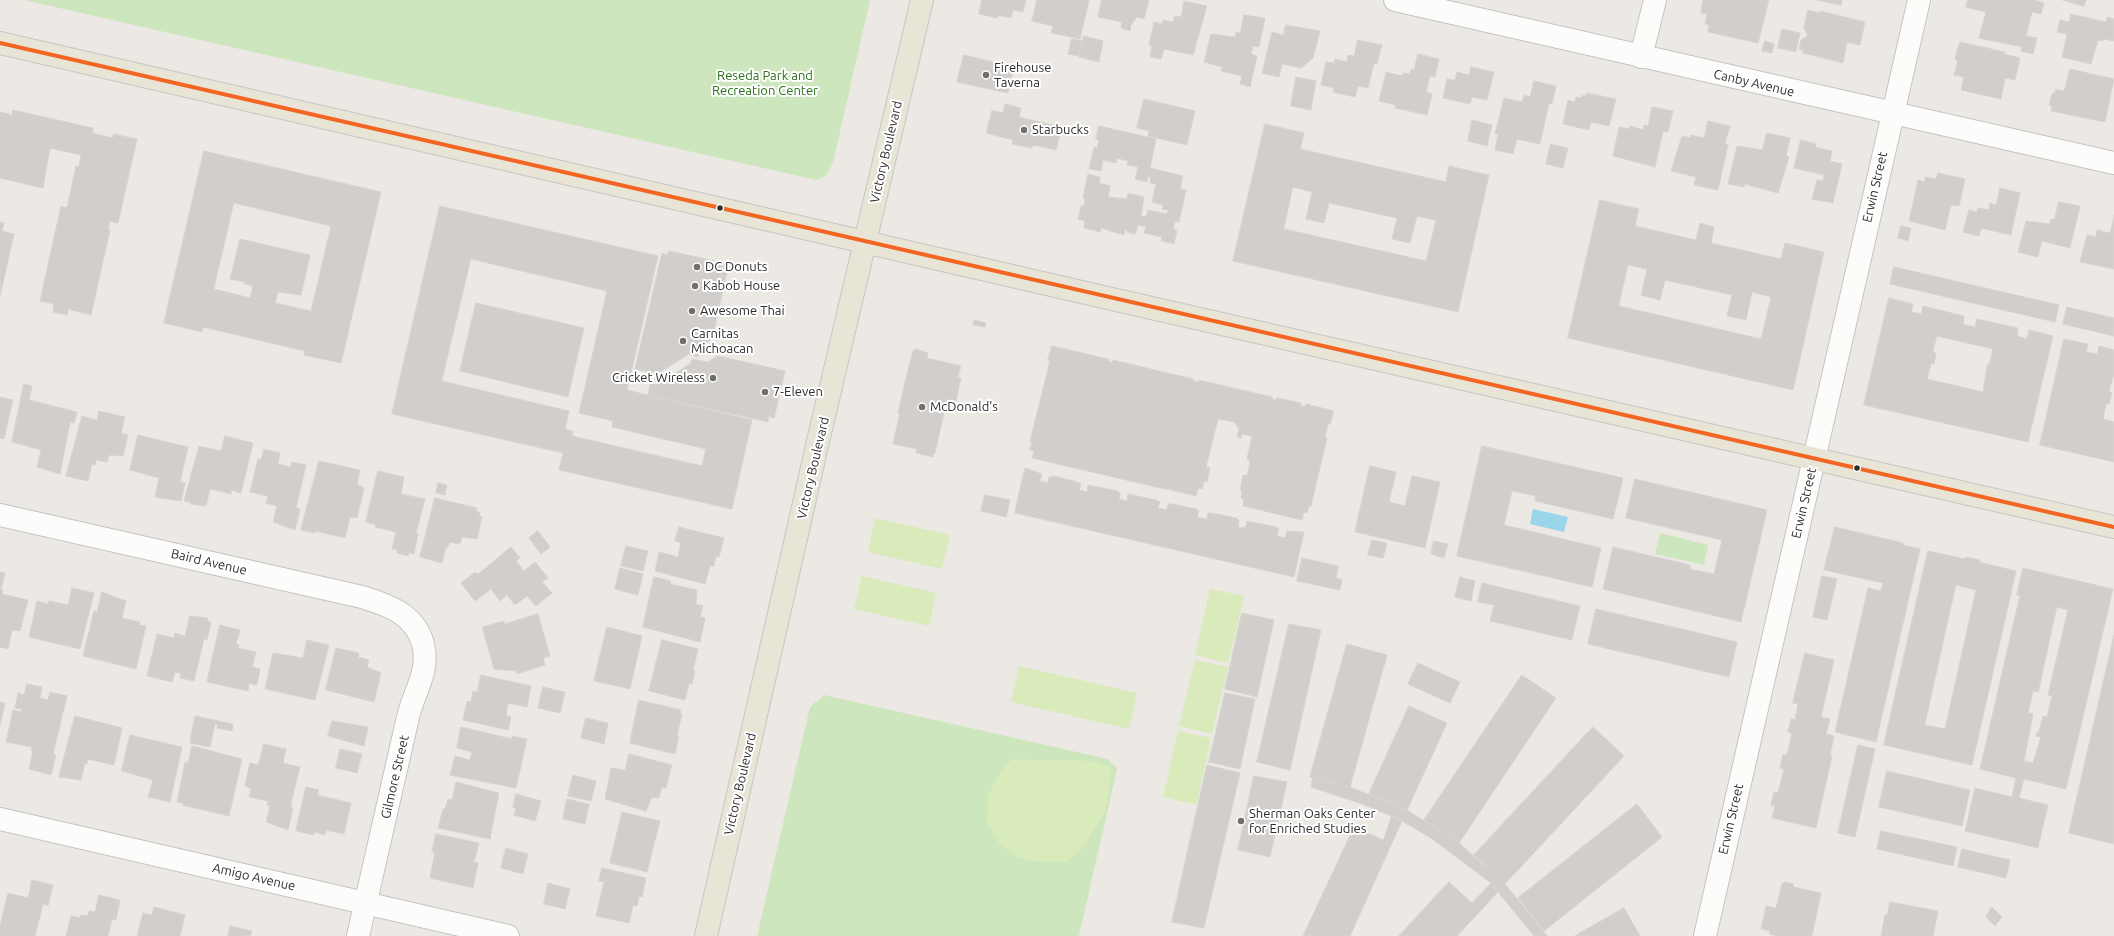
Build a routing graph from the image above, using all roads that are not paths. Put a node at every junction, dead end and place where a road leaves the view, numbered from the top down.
1 (922, 0) edge
2 (1395, 0) edge
3 (1655, 0) edge
4 (1919, 0) edge
5 (0, 43) edge
6 (1642, 57) junction
7 (1892, 114) junction
8 (2114, 163) edge
9 (865, 241) junction
10 (1814, 459) junction
11 (0, 515) edge
12 (2114, 527) edge
13 (412, 621) joint
14 (0, 819) edge
15 (366, 902) junction
16 (358, 936) edge
17 (508, 936) edge
18 (706, 936) edge
19 (1705, 936) edge

1 - 9 main road, Victory Boulevard
2 - 6 street, Canby Avenue
3 - 6 street
4 - 7 street, Erwin Street
5 - 9 main road
6 - 7 street, Canby Avenue
7 - 8 street, Canby Avenue
7 - 10 street, Erwin Street
9 - 10 main road
9 - 18 main road, Victory Boulevard
10 - 12 main road
10 - 19 street, Erwin Street
11 - 13 street, Baird Avenue
13 - 15 street, Gilmore Street
14 - 15 street, Amigo Avenue
15 - 16 street, Gilmore Street
15 - 17 street, Amigo Avenue

